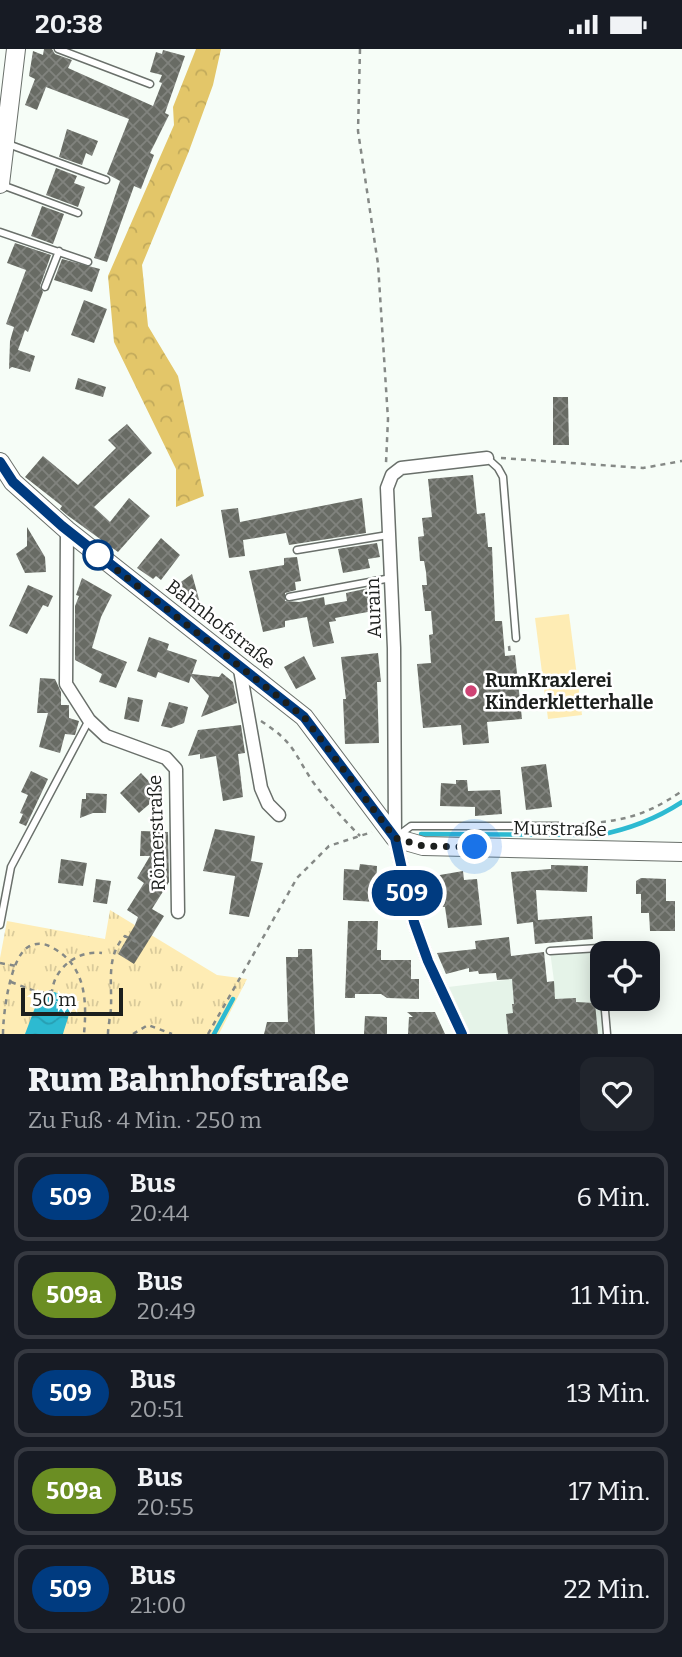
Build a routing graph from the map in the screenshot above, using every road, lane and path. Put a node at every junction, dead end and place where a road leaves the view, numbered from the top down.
1 (16, 49) edge
2 (58, 49) edge
3 (360, 49) edge
4 (150, 84) dead end
5 (3, 143) junction
6 (106, 180) dead end
7 (0, 184) edge
8 (78, 213) dead end
9 (0, 232) edge
10 (59, 251) junction
11 (88, 262) dead end
12 (46, 287) dead end
13 (487, 459) junction
14 (682, 461) edge
15 (0, 462) edge
16 (392, 475) junction
17 (67, 530) junction
18 (390, 535) junction
19 (297, 550) dead end
20 (391, 578) junction
21 (289, 597) dead end
22 (516, 638) dead end
23 (239, 663) junction
24 (247, 711) junction
25 (89, 720) junction
26 (682, 791) edge
27 (279, 815) dead end
28 (562, 826) joint
29 (360, 835) junction
30 (395, 838) junction
31 (682, 852) edge
32 (178, 912) dead end
33 (0, 925) edge
34 (136, 941) dead end
35 (590, 949) edge
36 (550, 951) dead end
37 (102, 953) dead end
38 (71, 961) junction
39 (0, 963) edge
40 (16, 966) junction
41 (11, 982) junction
42 (605, 1011) edge
43 (208, 1033) edge
44 (3, 1034) edge
45 (84, 1034) edge
46 (108, 1034) edge
47 (133, 1034) edge
48 (172, 1034) edge
49 (461, 1034) edge
50 (607, 1034) edge

1 - 5 street
2 - 4 lane
3 - 16 path
5 - 6 lane
5 - 7 street
7 - 8 lane
9 - 10 lane
10 - 11 lane
10 - 12 lane
13 - 14 path
13 - 16 street
13 - 22 lane
15 - 17 street, Bahnhofstraße
16 - 18 street, Aurain
17 - 23 street, Bahnhofstraße
17 - 25 street, Römerstraße
18 - 19 lane
18 - 20 street, Aurain
20 - 21 lane
20 - 30 street, Aurain
23 - 24 street
23 - 30 street, Bahnhofstraße
24 - 27 street
24 - 29 path
25 - 32 street, Römerstraße
25 - 33 lane
26 - 28 path
28 - 30 lane
29 - 30 path
29 - 43 path
30 - 31 street, Murstraße
30 - 49 street, Aurain
34 - 46 path
35 - 36 lane
37 - 38 path
38 - 40 path
38 - 41 path
38 - 45 path
39 - 40 path
40 - 41 path
41 - 44 path
42 - 50 lane
47 - 48 path

